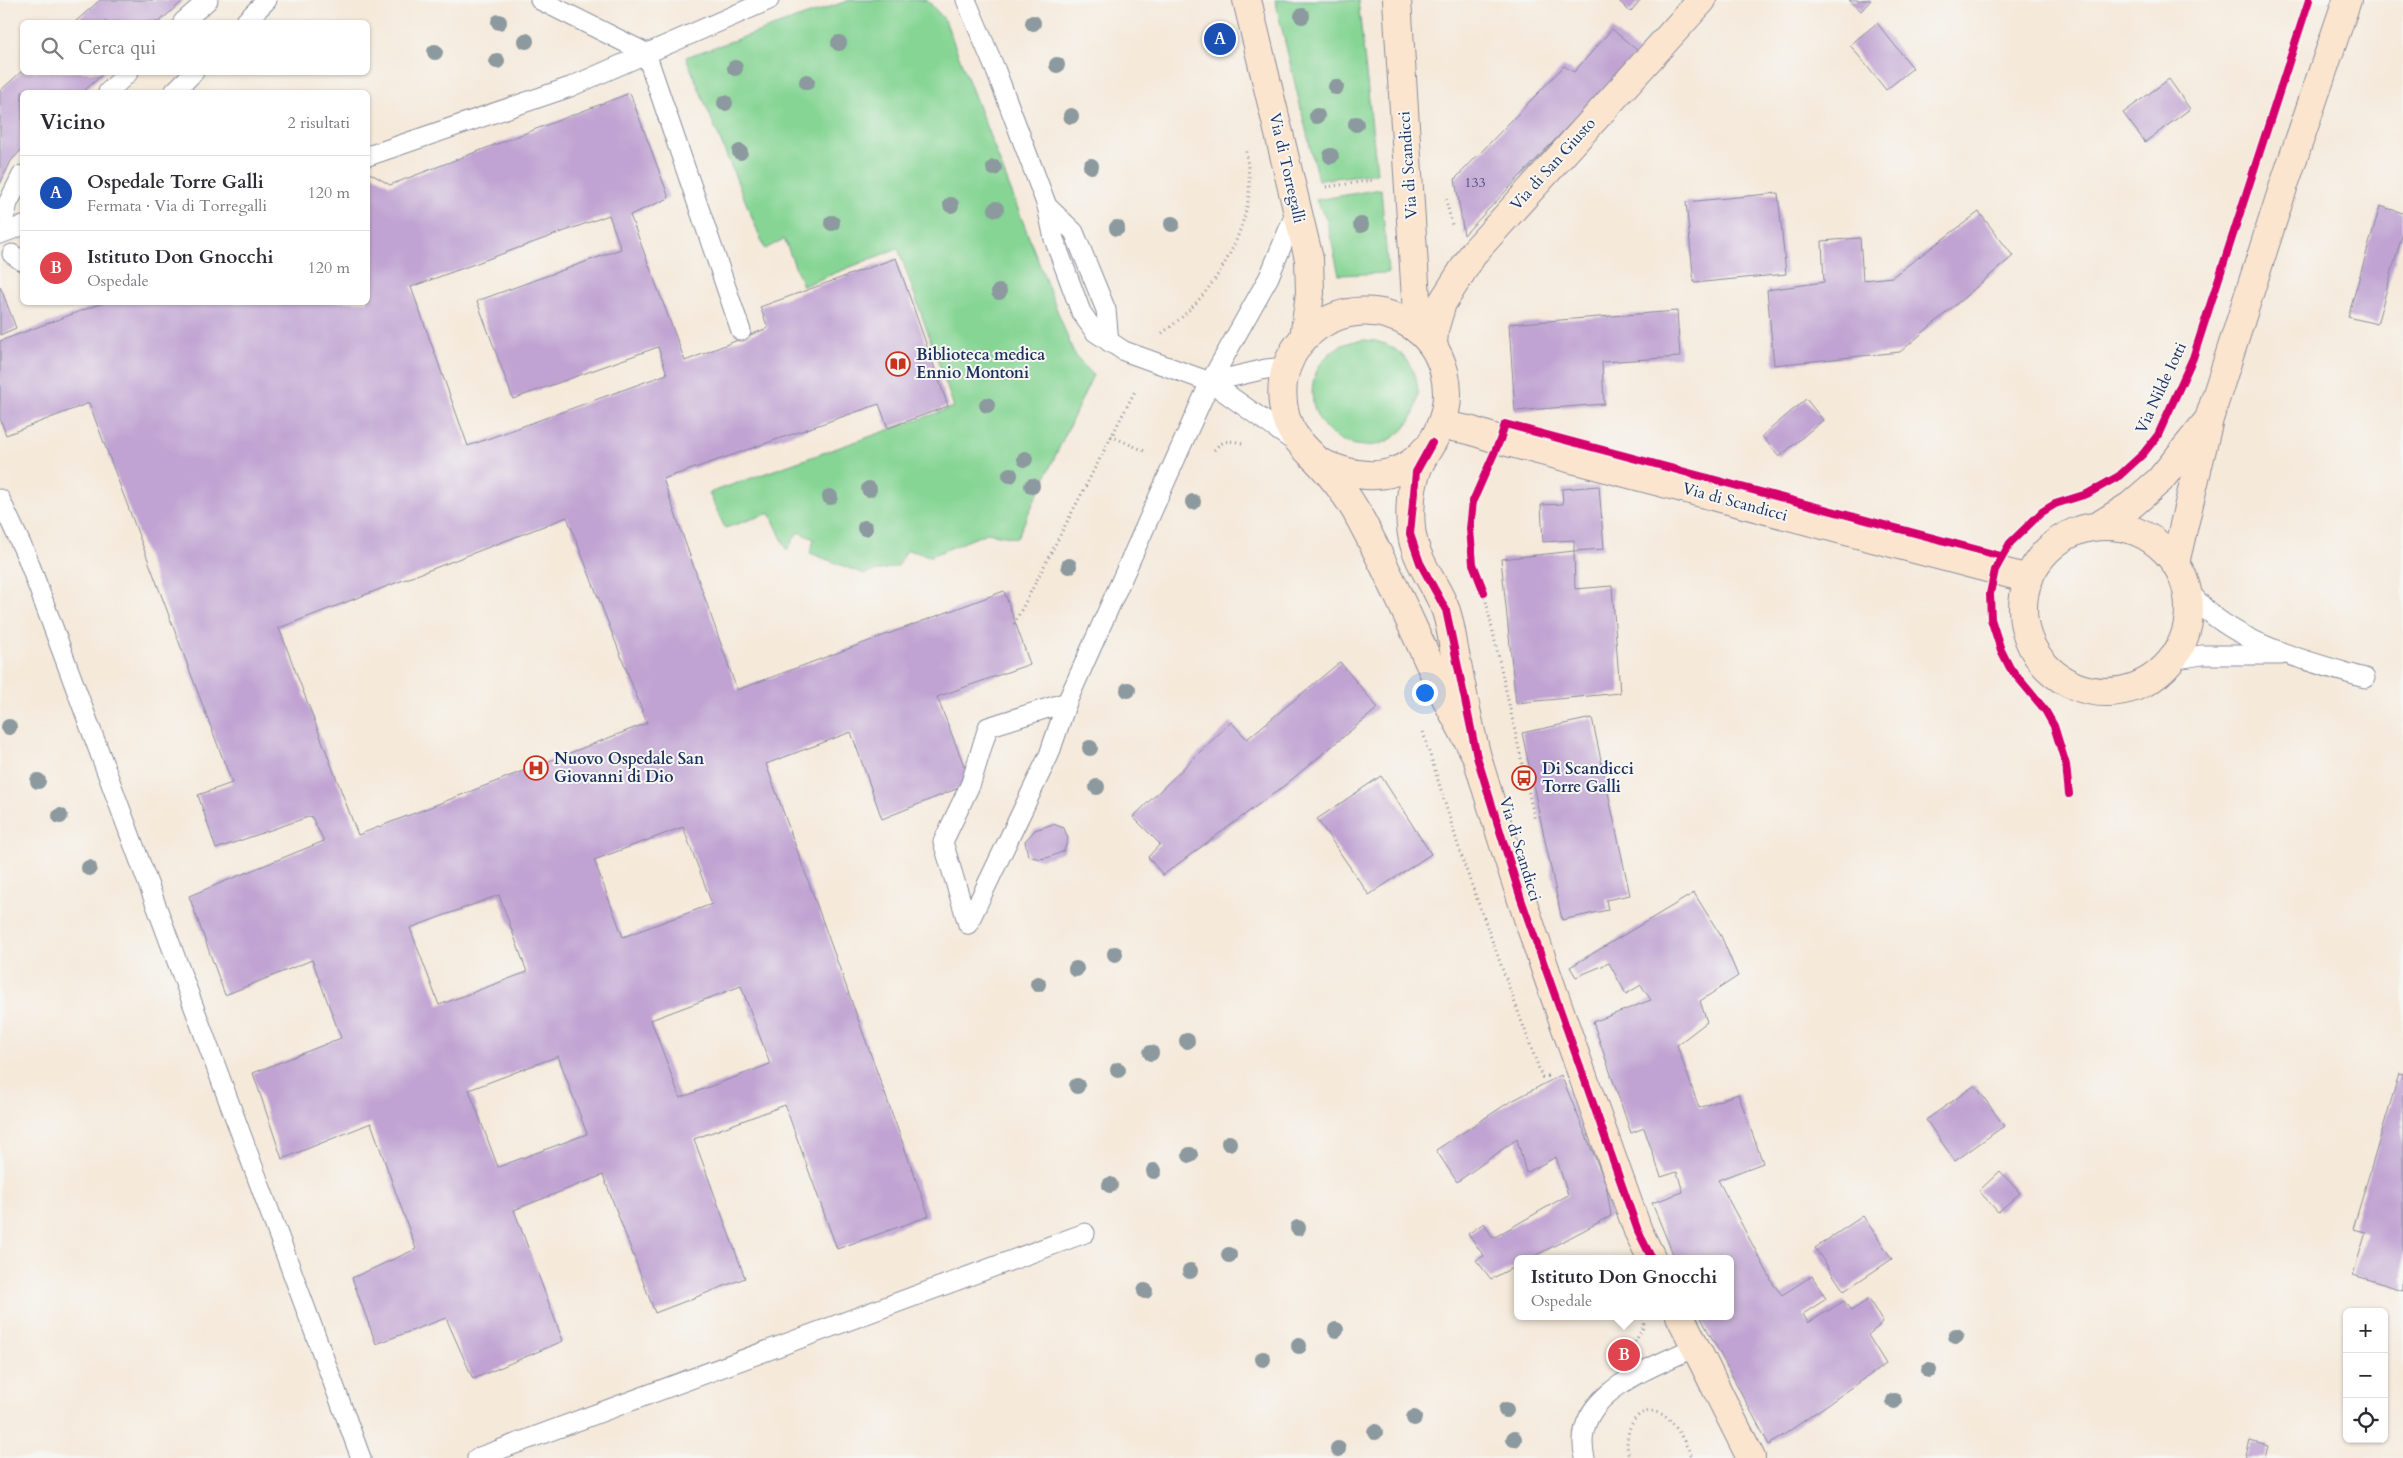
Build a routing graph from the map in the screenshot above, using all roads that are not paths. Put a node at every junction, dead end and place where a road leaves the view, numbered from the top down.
1 (208, 0) edge
2 (268, 0) edge
3 (540, 0) edge
4 (769, 0) edge
5 (966, 0) edge
6 (1247, 0) edge
7 (1396, 0) edge
8 (1702, 0) edge
9 (2347, 0) edge
10 (186, 20) edge
11 (247, 20) edge
12 (646, 53) junction
13 (126, 75) edge
14 (191, 75) edge
15 (110, 90) edge
16 (176, 90) edge
17 (370, 155) edge
18 (20, 179) edge
19 (1297, 209) junction
20 (4, 216) dead end
21 (20, 227) edge
22 (0, 234) edge
23 (740, 331) dead end
24 (1304, 338) junction
25 (1426, 338) junction
26 (1287, 367) junction
27 (1210, 382) junction
28 (2209, 419) junction
29 (1436, 434) junction
30 (1310, 454) junction
31 (0, 499) edge
32 (2098, 526) junction
33 (2175, 563) junction
34 (2029, 579) junction
35 (2186, 588) junction
36 (2285, 655) junction
37 (2172, 660) junction
38 (2365, 678) dead end
39 (1067, 702) junction
40 (1478, 757) junction
41 (1085, 1233) dead end
42 (1650, 1255) edge
43 (1682, 1320) edge
44 (1694, 1346) junction
45 (360, 1458) edge
46 (477, 1458) edge
47 (1585, 1458) edge
48 (1751, 1458) edge

1 - 10 lane
2 - 11 lane
3 - 12 lane
4 - 12 lane
5 - 27 lane
6 - 19 main road, Via di Torregalli
7 - 25 main road, Via di Scandicci
8 - 25 main road, Via di San Giusto
9 - 28 main road
12 - 17 lane
12 - 23 lane
13 - 15 lane
14 - 16 lane
18 - 20 lane
19 - 24 main road, Via di Torregalli
19 - 27 lane
21 - 22 lane
24 - 25 main road, Via di Scandicci
24 - 26 main road, Via di Scandicci
25 - 29 main road, Via di Scandicci
26 - 27 lane
26 - 30 main road, Via di Scandicci
27 - 30 lane
27 - 39 lane
28 - 32 main road
28 - 33 main road
29 - 30 main road, Via di Scandicci
29 - 34 main road, Via di Scandicci
29 - 40 main road, Via di Scandicci
30 - 40 main road, Via di Scandicci
31 - 45 lane
32 - 33 main road
32 - 34 main road
33 - 35 main road
34 - 37 main road
35 - 36 lane
35 - 37 main road
36 - 37 lane
36 - 38 lane
39 - 39 lane
40 - 42 main road, Via di Scandicci
41 - 46 lane
43 - 44 main road
44 - 47 lane
44 - 48 main road

